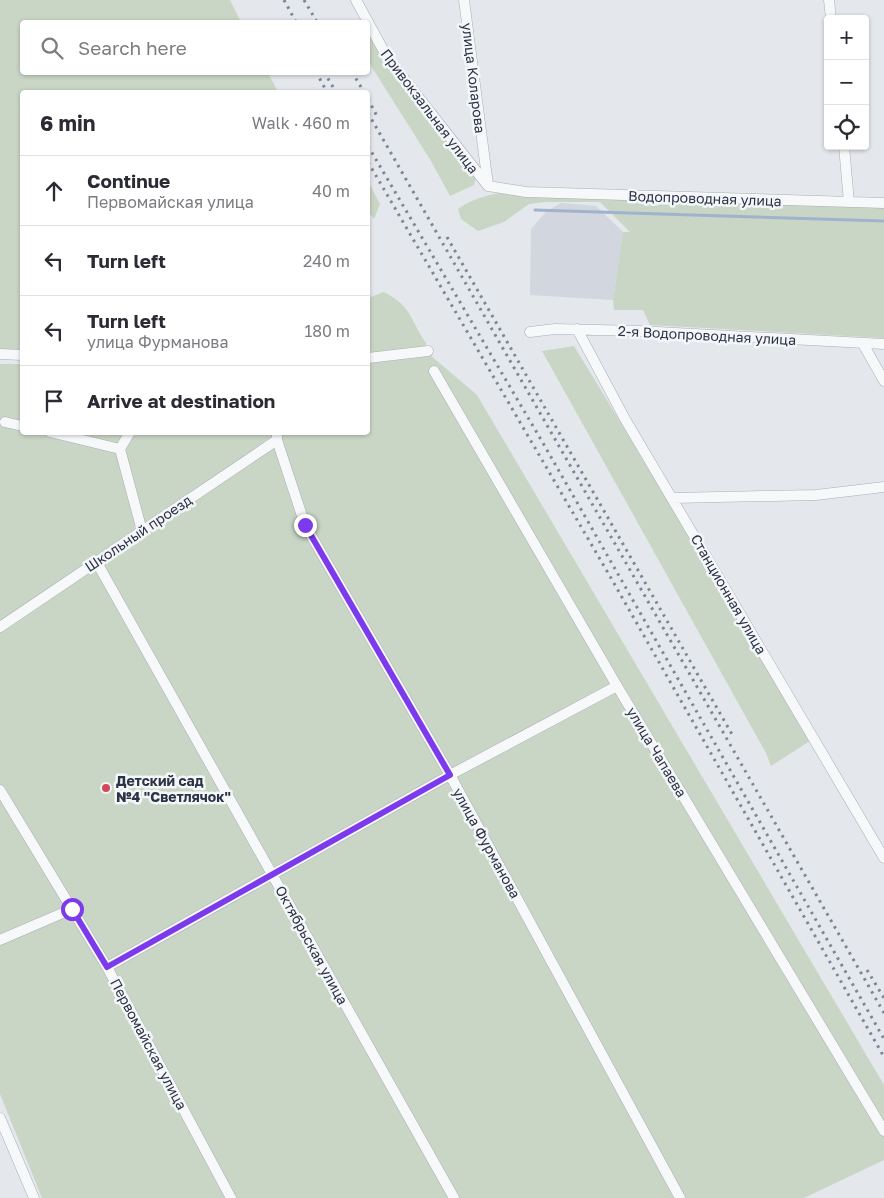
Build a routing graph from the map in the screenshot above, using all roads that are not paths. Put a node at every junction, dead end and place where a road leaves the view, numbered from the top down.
1 (356, 0) edge
2 (464, 0) edge
3 (829, 0) edge
4 (831, 15) edge
5 (367, 20) edge
6 (370, 26) edge
7 (844, 150) edge
8 (488, 186) junction
9 (526, 192) joint
10 (849, 202) junction
11 (884, 203) edge
12 (577, 330) junction
13 (530, 332) dead end
14 (863, 344) junction
15 (884, 344) edge
16 (428, 351) dead end
17 (0, 354) edge
18 (20, 355) edge
19 (370, 358) edge
20 (434, 372) dead end
21 (884, 381) edge
22 (5, 422) dead end
23 (20, 426) edge
24 (62, 435) edge
25 (128, 435) edge
26 (277, 436) edge
27 (120, 449) junction
28 (884, 487) edge
29 (672, 498) junction
30 (142, 531) junction
31 (96, 561) junction
32 (0, 627) edge
33 (617, 686) junction
34 (450, 775) junction
35 (0, 790) edge
36 (884, 858) edge
37 (273, 876) junction
38 (72, 909) junction
39 (0, 940) edge
40 (107, 967) junction
41 (0, 1118) edge
42 (884, 1131) edge
43 (34, 1198) edge
44 (231, 1198) edge
45 (454, 1198) edge
46 (680, 1198) edge

1 - 5 street, Привокзальная улица
2 - 8 street, улица Коларова
3 - 4 street
6 - 8 street, Привокзальная улица
7 - 10 street
8 - 9 street, Привокзальная улица
9 - 10 street, Водопроводная улица
10 - 11 street, Водопроводная улица
12 - 13 street, 2-я Водопроводная улица
12 - 14 street, 2-я Водопроводная улица
12 - 29 street, Станционная улица
14 - 15 street, 2-я Водопроводная улица
14 - 21 street
16 - 19 street
17 - 18 street
20 - 33 street, улица Чапаева
22 - 23 street
24 - 27 street
25 - 27 street
26 - 30 street, Школьный проезд
26 - 34 street, улица Фурманова
27 - 30 street
28 - 29 street
29 - 36 street, Станционная улица
30 - 31 street, Школьный проезд
31 - 32 street, Школьный проезд
31 - 37 street, Октябрьская улица
33 - 34 street
33 - 42 street, улица Чапаева
34 - 37 street
34 - 46 street, улица Фурманова
35 - 38 street, Первомайская улица
37 - 40 street
37 - 45 street, Октябрьская улица
38 - 39 street
38 - 40 street, Первомайская улица
40 - 44 street, Первомайская улица
41 - 43 street

